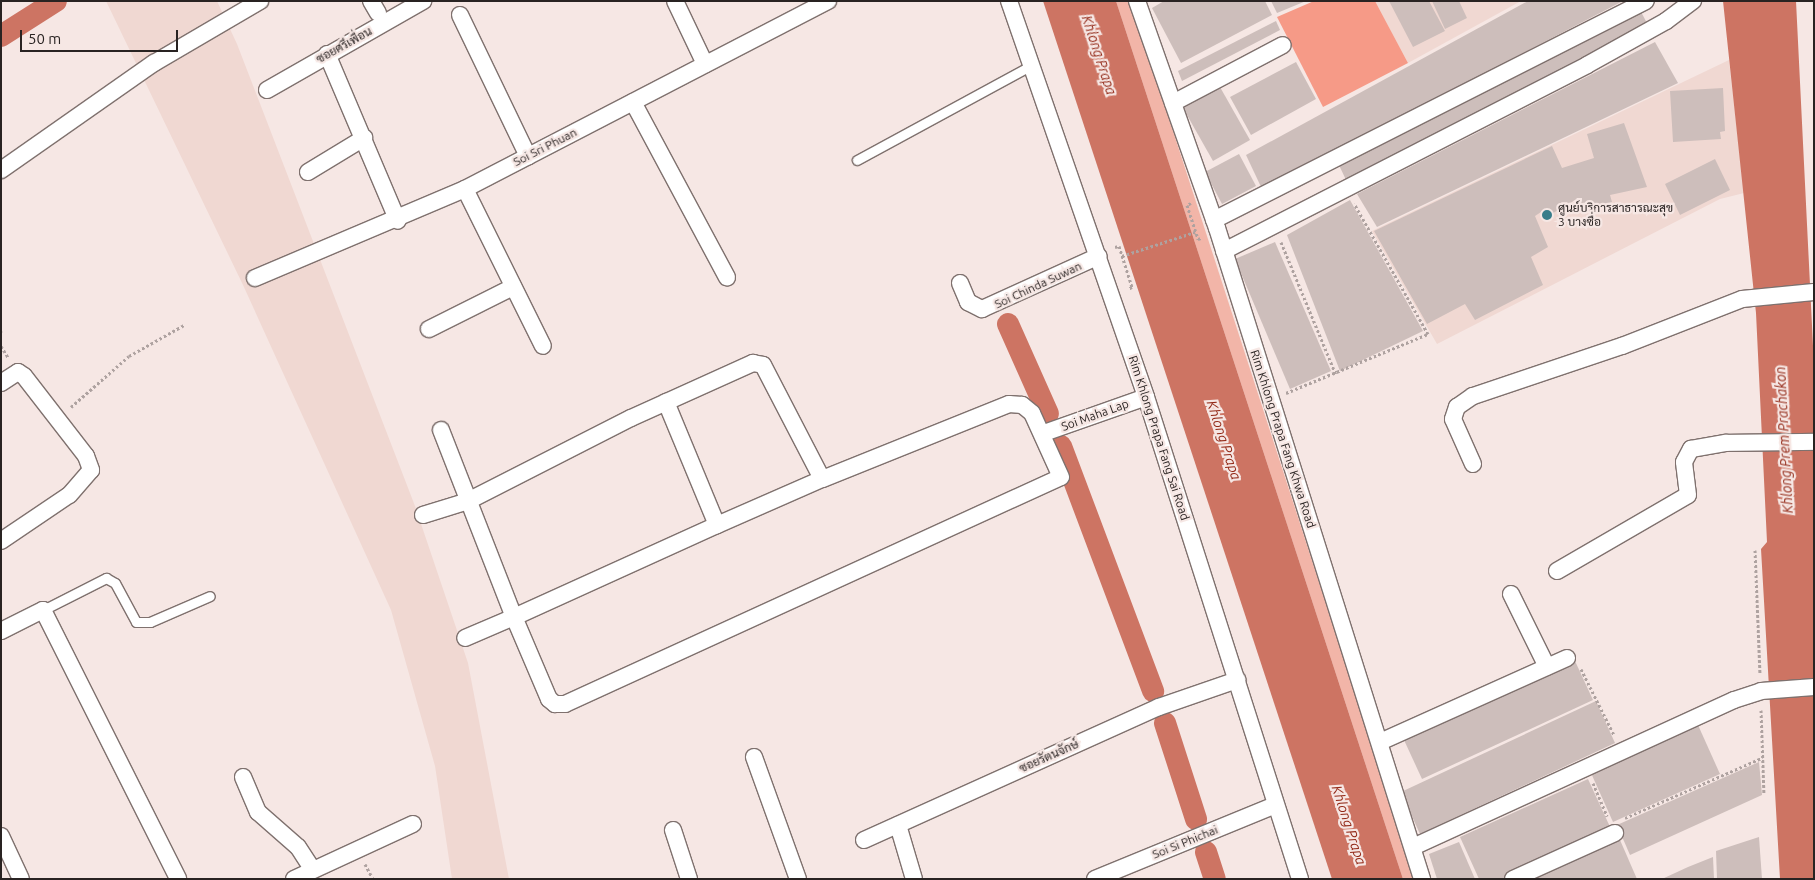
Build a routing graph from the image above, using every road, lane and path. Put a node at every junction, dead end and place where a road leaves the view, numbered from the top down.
1 (260, 1) edge
2 (423, 1) edge
3 (675, 1) edge
4 (828, 1) edge
5 (1009, 1) edge
6 (1137, 1) edge
7 (1646, 1) edge
8 (1693, 1) edge
9 (460, 15) dead end
10 (1283, 45) dead end
11 (327, 54) junction
12 (705, 64) junction
13 (1032, 65) junction
14 (267, 90) dead end
15 (633, 102) junction
16 (1173, 103) junction
17 (364, 138) junction
18 (528, 156) junction
19 (856, 160) dead end
20 (1, 170) edge
21 (308, 172) dead end
22 (465, 189) junction
23 (1346, 189) junction
24 (1214, 220) junction
25 (398, 221) junction
26 (1274, 226) junction
27 (1196, 232) dead end
28 (1115, 247) dead end
29 (1224, 251) junction
30 (1098, 256) junction
31 (1122, 256) junction
32 (727, 277) dead end
33 (255, 278) dead end
34 (960, 283) dead end
35 (513, 287) junction
36 (1127, 289) dead end
37 (1813, 292) edge
38 (184, 324) dead end
39 (429, 328) dead end
40 (543, 346) dead end
41 (1336, 375) junction
42 (1, 383) edge
43 (1146, 397) junction
44 (1269, 399) junction
45 (666, 402) junction
46 (58, 419) junction
47 (441, 430) dead end
48 (1044, 434) junction
49 (1814, 442) edge
50 (1473, 464) dead end
51 (822, 479) junction
52 (468, 502) junction
53 (423, 515) dead end
54 (717, 525) junction
55 (1, 541) edge
56 (1557, 571) dead end
57 (1511, 594) dead end
58 (210, 596) dead end
59 (43, 610) junction
60 (514, 617) junction
61 (1, 631) edge
62 (465, 638) dead end
63 (1567, 658) dead end
64 (1547, 667) junction
65 (1581, 669) dead end
66 (1237, 680) junction
67 (1814, 686) edge
68 (1380, 742) junction
69 (1622, 752) junction
70 (754, 757) dead end
71 (1762, 758) dead end
72 (1586, 768) junction
73 (244, 777) dead end
74 (1275, 805) junction
75 (413, 824) dead end
76 (898, 825) junction
77 (1613, 828) junction
78 (673, 830) dead end
79 (1, 836) edge
80 (864, 840) dead end
81 (1413, 847) junction
82 (313, 870) junction
83 (21, 879) edge
84 (178, 879) edge
85 (294, 879) edge
86 (689, 879) edge
87 (798, 879) edge
88 (914, 879) edge
89 (1095, 879) edge
90 (1300, 879) edge
91 (1422, 879) edge
92 (1513, 879) edge

1 - 20 street
2 - 11 street, ซอยศรีเพื่อน
3 - 12 street
4 - 12 street, Soi Sri Phuan
5 - 13 street, Rim Khlong Prapa Fang Sai Road
6 - 16 street, Rim Khlong Prapa Fang Khwa Road
7 - 24 street
8 - 23 street
9 - 18 street
10 - 16 street
11 - 14 street, ซอยศรีเพื่อน
11 - 17 street
12 - 15 street, Soi Sri Phuan
13 - 19 lane
13 - 30 street, Rim Khlong Prapa Fang Sai Road
15 - 18 street, Soi Sri Phuan
15 - 32 street
16 - 24 street, Rim Khlong Prapa Fang Khwa Road
17 - 21 street
17 - 25 street
18 - 22 street, Soi Sri Phuan
22 - 25 street, Soi Sri Phuan
22 - 35 street
23 - 26 street
23 - 41 path
24 - 29 street, Rim Khlong Prapa Fang Khwa Road
25 - 33 street, Soi Sri Phuan
26 - 29 street
26 - 41 path
27 - 31 path
28 - 31 path
29 - 44 street, Rim Khlong Prapa Fang Khwa Road
30 - 34 street, Soi Chinda Suwan
30 - 43 street, Rim Khlong Prapa Fang Sai Road
31 - 36 path
35 - 39 street
35 - 40 street
37 - 50 street
38 - 46 path
41 - 44 path
42 - 46 street
43 - 48 street, Soi Maha Lap
43 - 66 street, Rim Khlong Prapa Fang Sai Road
44 - 68 street, Rim Khlong Prapa Fang Khwa Road
45 - 51 street
45 - 52 street
45 - 54 street
46 - 55 street
47 - 52 street
48 - 51 street
48 - 60 street
49 - 56 street
51 - 54 street
52 - 53 street
52 - 60 street
54 - 60 street
57 - 64 street
58 - 59 lane
59 - 61 street
59 - 84 street
60 - 62 street
63 - 64 street
64 - 68 street
65 - 69 path
66 - 74 street, Rim Khlong Prapa Fang Sai Road
66 - 76 street, ซอยรัตนจักษ์
67 - 69 street
68 - 81 street, Rim Khlong Prapa Fang Khwa Road
69 - 72 street
70 - 87 street
71 - 77 path
72 - 77 path
72 - 81 street
73 - 82 street
74 - 89 street, Soi Si Phichai
74 - 90 street, Rim Khlong Prapa Fang Sai Road
75 - 82 street
76 - 80 street, ซอยรัตนจักษ์
76 - 88 street
77 - 92 street
78 - 86 street
79 - 83 street
81 - 91 street, Rim Khlong Prapa Fang Khwa Road
82 - 85 street

